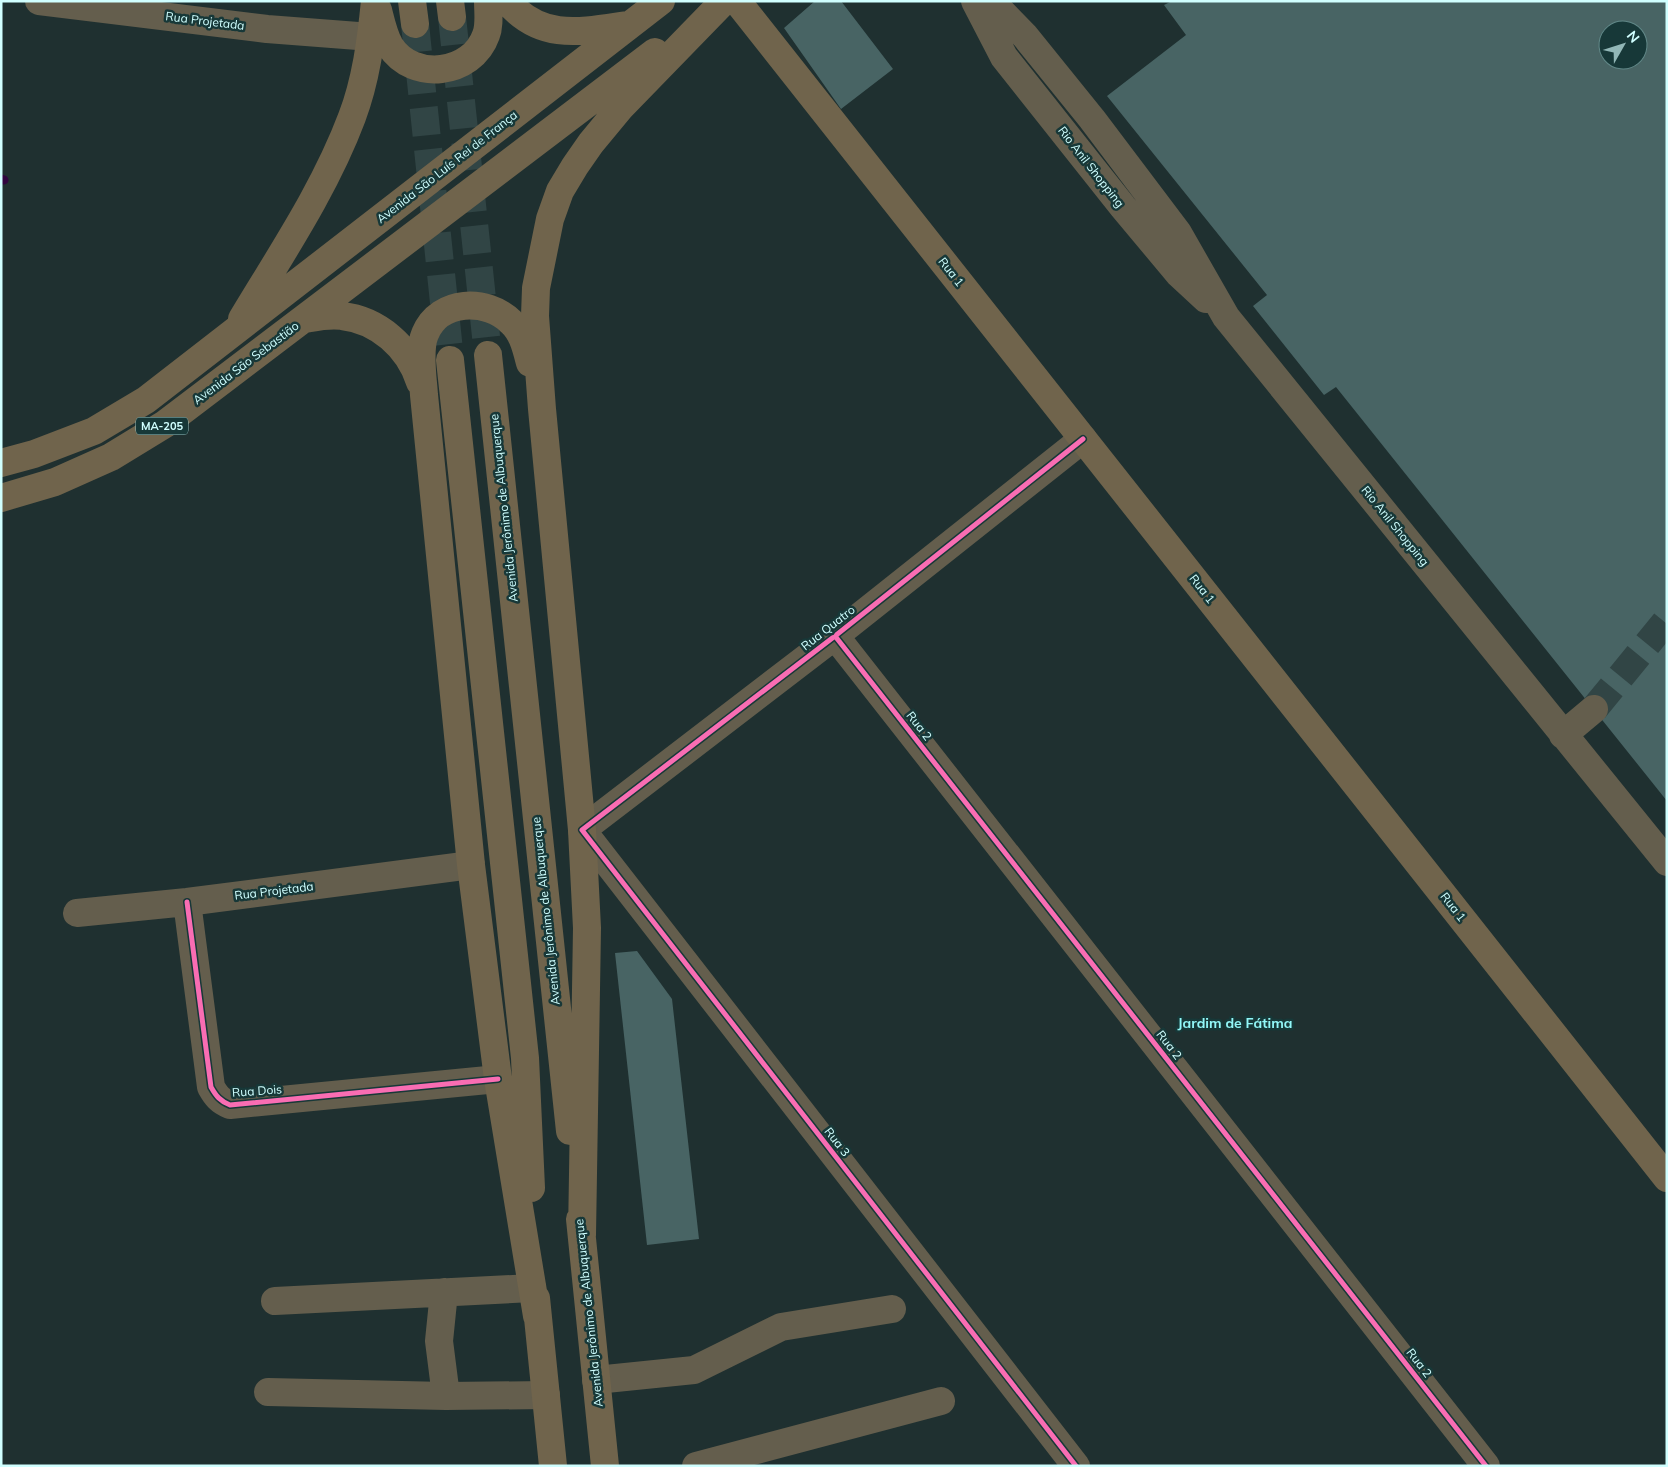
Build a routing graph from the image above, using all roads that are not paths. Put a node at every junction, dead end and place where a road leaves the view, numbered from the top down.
1 (39, 1) edge
2 (375, 1) edge
3 (488, 1) edge
4 (506, 1) edge
5 (660, 1) edge
6 (723, 1) edge
7 (736, 1) edge
8 (975, 1) edge
9 (983, 1) edge
10 (992, 1) edge
11 (630, 24) junction
12 (371, 37) junction
13 (1226, 317) junction
14 (304, 319) junction
15 (234, 332) junction
16 (488, 355) tunnel mouth
17 (450, 360) tunnel mouth
18 (424, 395) junction
19 (542, 409) junction
20 (1083, 439) junction
21 (1, 463) edge
22 (1, 498) edge
23 (835, 636) junction
24 (1594, 709) tunnel mouth
25 (1564, 735) junction
26 (582, 830) junction
27 (1667, 862) edge
28 (471, 865) junction
29 (187, 902) junction
30 (77, 913) dead end
31 (498, 1079) junction
32 (1667, 1178) edge
33 (582, 1235) junction
34 (532, 1288) junction
35 (444, 1292) junction
36 (275, 1300) dead end
37 (892, 1309) dead end
38 (537, 1316) junction
39 (596, 1380) junction
40 (268, 1392) dead end
41 (546, 1395) junction
42 (446, 1396) junction
43 (941, 1401) dead end
44 (553, 1466) edge
45 (605, 1466) edge
46 (696, 1466) edge
47 (1076, 1466) edge
48 (1486, 1466) edge

1 - 12 street, Rua Projetada
2 - 3 main road
2 - 12 main road
4 - 11 main road
5 - 11 main road, Avenida São Luís Rei de França
6 - 14 main road
6 - 19 main road
7 - 20 main road, Rua 1
8 - 13 street, Rio Anil Shopping
9 - 13 street, Rio Anil Shopping
10 - 13 street, Rio Anil Shopping
11 - 15 main road, Avenida São Luís Rei de França
12 - 15 main road
13 - 25 street, Rio Anil Shopping
14 - 18 main road
14 - 22 main road, Avenida São Sebastião / MA-205
15 - 21 main road, MA-205
16 - 33 main road, Avenida Jerônimo de Albuquerque
17 - 38 main road
18 - 19 main road
18 - 28 main road
19 - 26 main road
20 - 23 street, Rua Quatro
20 - 32 main road, Rua 1
23 - 26 street, Rua Quatro
23 - 48 street, Rua 2
24 - 25 street
25 - 27 street, Rio Anil Shopping
26 - 33 main road
26 - 47 street, Rua 3
28 - 29 street, Rua Projetada
28 - 31 main road
29 - 30 street, Rua Projetada
29 - 31 street, Rua Dois
31 - 34 main road
33 - 39 main road, Avenida Jerônimo de Albuquerque
34 - 35 street
34 - 38 main road
35 - 36 street
35 - 42 street
37 - 39 street
38 - 41 main road
39 - 45 main road, Avenida Jerônimo de Albuquerque
40 - 42 street
41 - 42 street
41 - 44 main road
43 - 46 street

